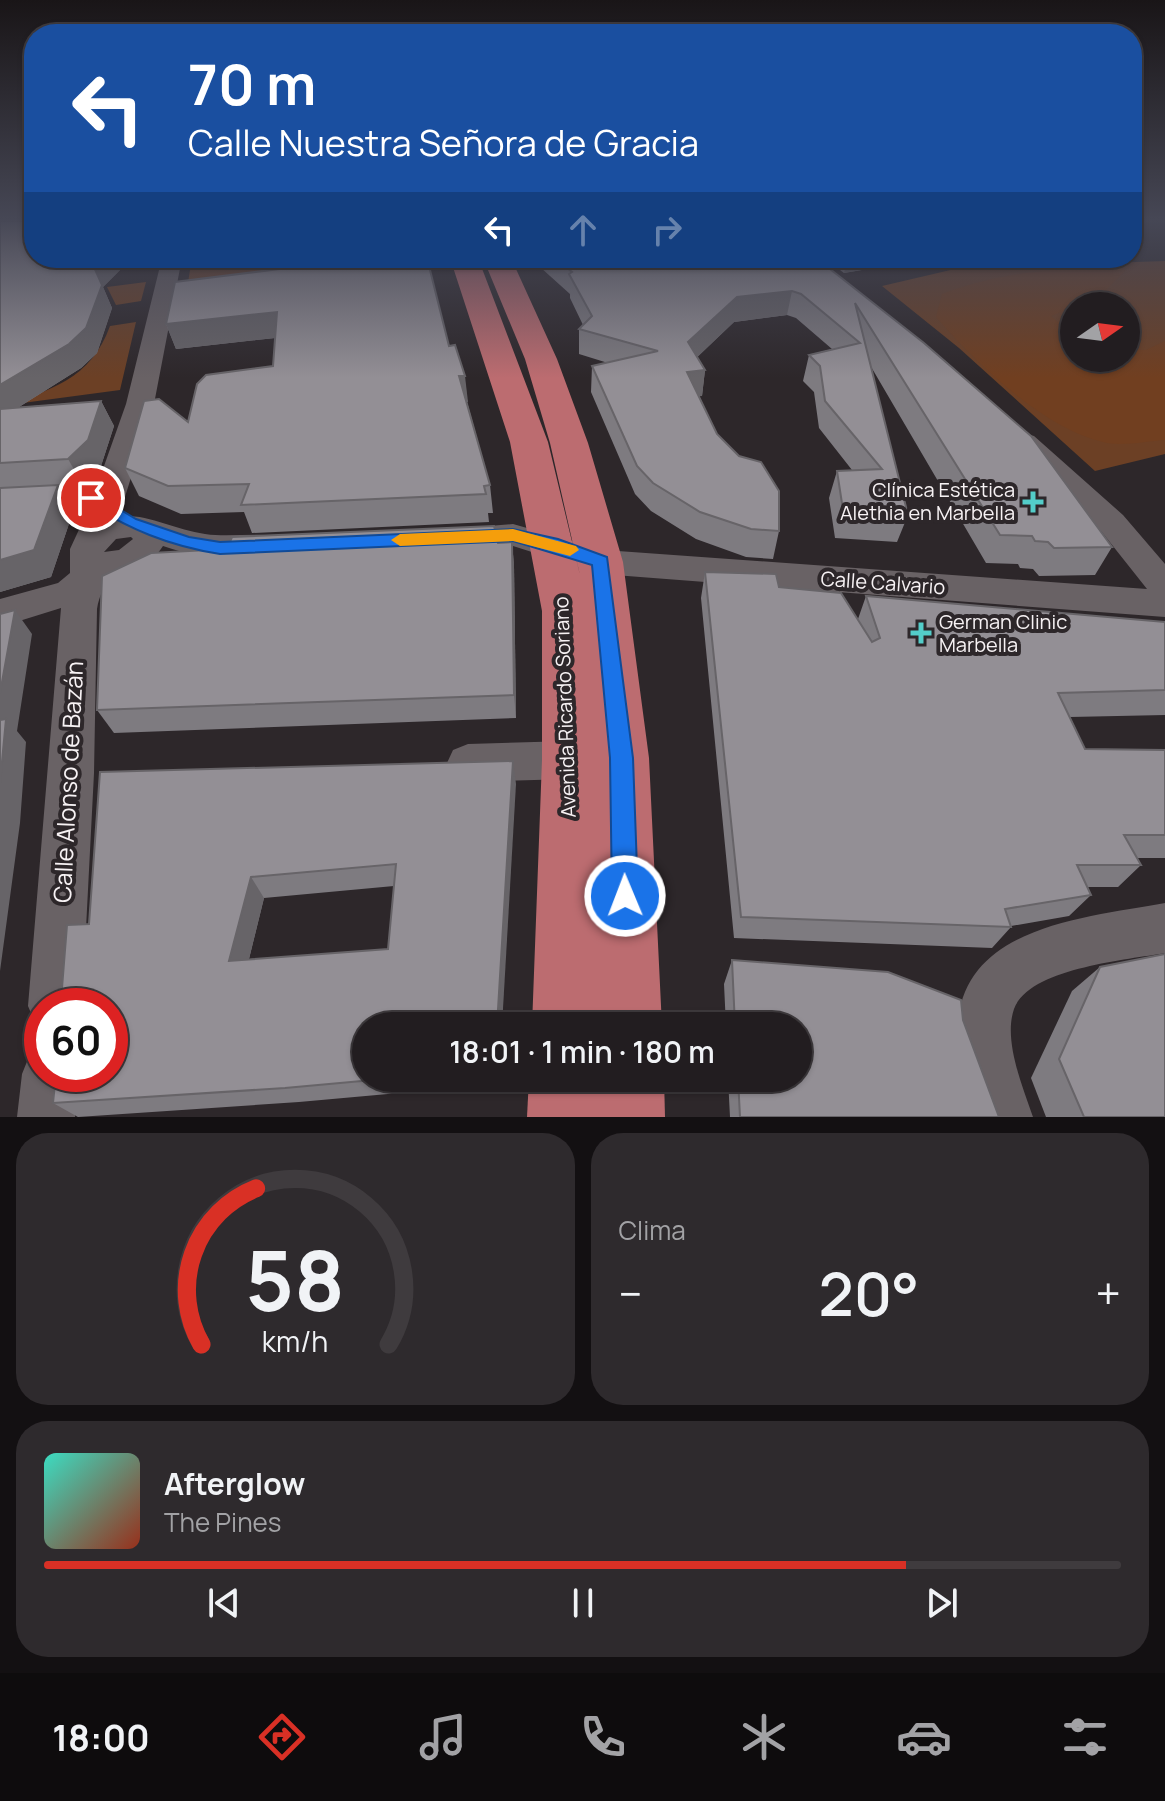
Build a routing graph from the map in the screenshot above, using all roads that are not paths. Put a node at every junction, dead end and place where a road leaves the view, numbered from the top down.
1 (169, 273) edge
2 (469, 273) edge
3 (501, 273) edge
4 (1007, 426) edge
5 (104, 498) junction
6 (0, 502) edge
7 (140, 526) junction
8 (419, 539) edge
9 (309, 544) edge
10 (199, 545) junction
11 (576, 553) junction
12 (92, 570) junction
13 (1165, 588) edge
14 (1165, 604) edge
15 (0, 613) edge
16 (570, 760) junction
17 (433, 764) edge
18 (1165, 928) edge
19 (58, 988) edge
20 (567, 1012) edge
21 (627, 1012) edge
22 (48, 1092) edge
23 (566, 1092) edge
24 (627, 1092) edge
25 (46, 1117) edge
26 (565, 1117) edge
27 (627, 1117) edge
28 (1004, 1117) edge

1 - 5 street, Calle Alonso de Bazán
2 - 11 main road
3 - 11 main road
4 - 13 street
5 - 6 street
5 - 7 street
5 - 12 street, Calle Alonso de Bazán
7 - 10 street
7 - 12 street
8 - 11 street, Calle Calvario
9 - 10 street
10 - 12 street
11 - 14 street, Calle Calvario
11 - 16 main road, Avenida Ricardo Soriano
11 - 21 main road
12 - 15 street
12 - 19 street, Calle Alonso de Bazán
16 - 17 street
16 - 20 main road, Avenida Ricardo Soriano
18 - 28 street
22 - 25 street
23 - 26 main road
24 - 27 main road

